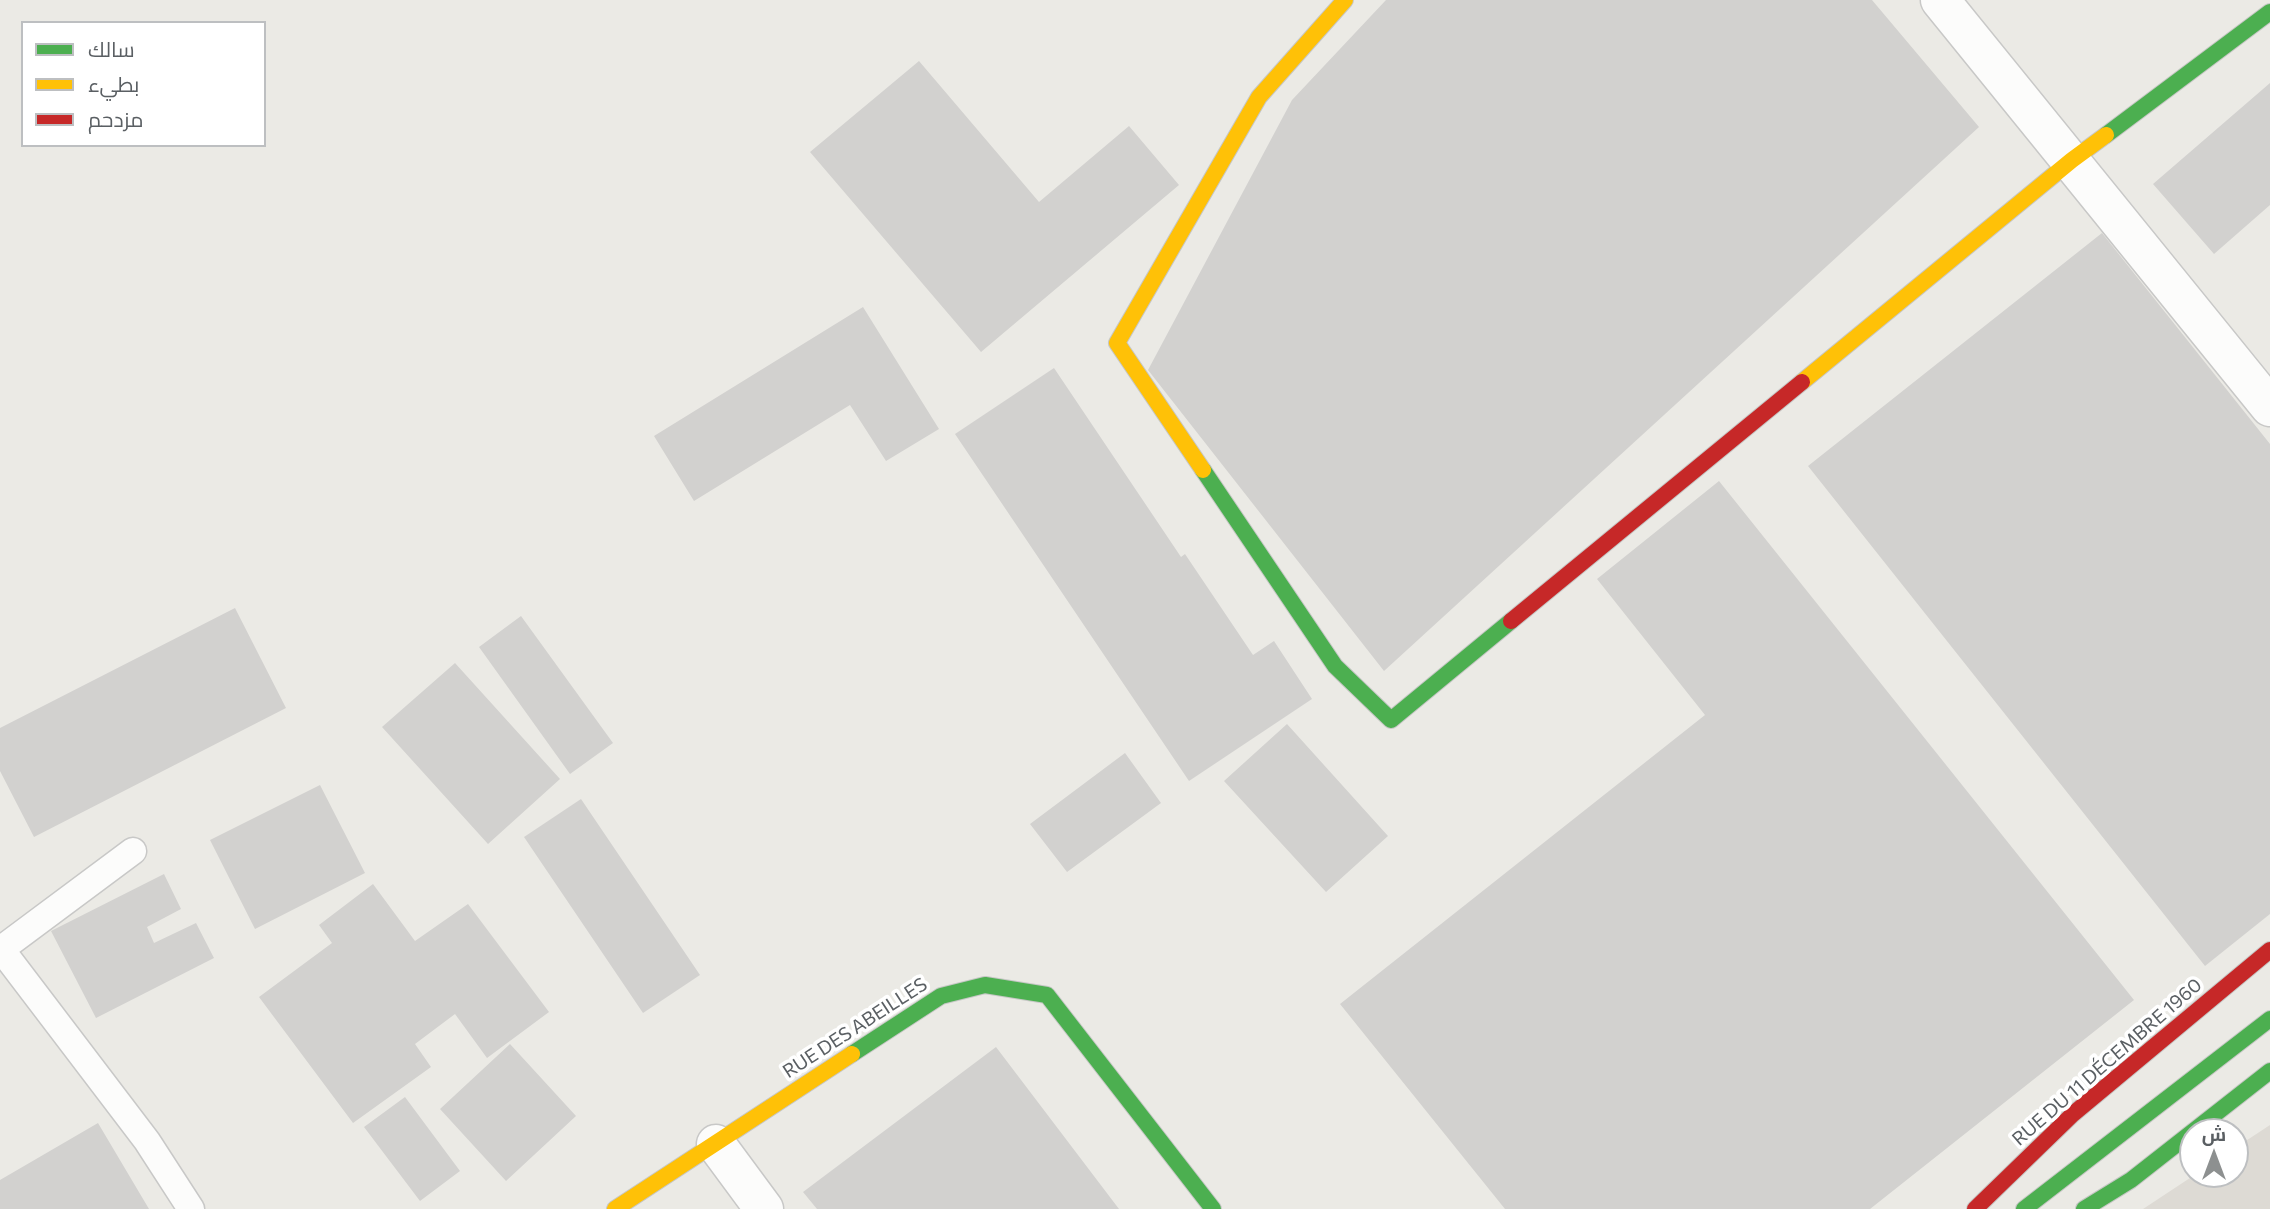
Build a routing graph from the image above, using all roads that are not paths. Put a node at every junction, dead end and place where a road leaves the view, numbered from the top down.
1 (1345, 0) edge
2 (1940, 0) edge
3 (2270, 12) edge
4 (2072, 160) junction
5 (2270, 407) edge
6 (133, 851) dead end
7 (1, 950) edge
8 (2270, 950) edge
9 (2270, 1019) edge
10 (2270, 1071) edge
11 (716, 1144) junction
12 (191, 1209) edge
13 (615, 1209) edge
14 (764, 1209) edge
15 (1213, 1209) edge
16 (1975, 1209) edge
17 (2024, 1209) edge
18 (2084, 1209) edge

1 - 4 street
2 - 4 street
3 - 4 street
4 - 5 street
6 - 7 lane
7 - 12 lane
8 - 16 street, RUE DU 11 DÉCEMBRE 1960
9 - 17 street
10 - 18 street
11 - 13 street, RUE DES ABEILLES
11 - 14 street
11 - 15 street, RUE DES ABEILLES

